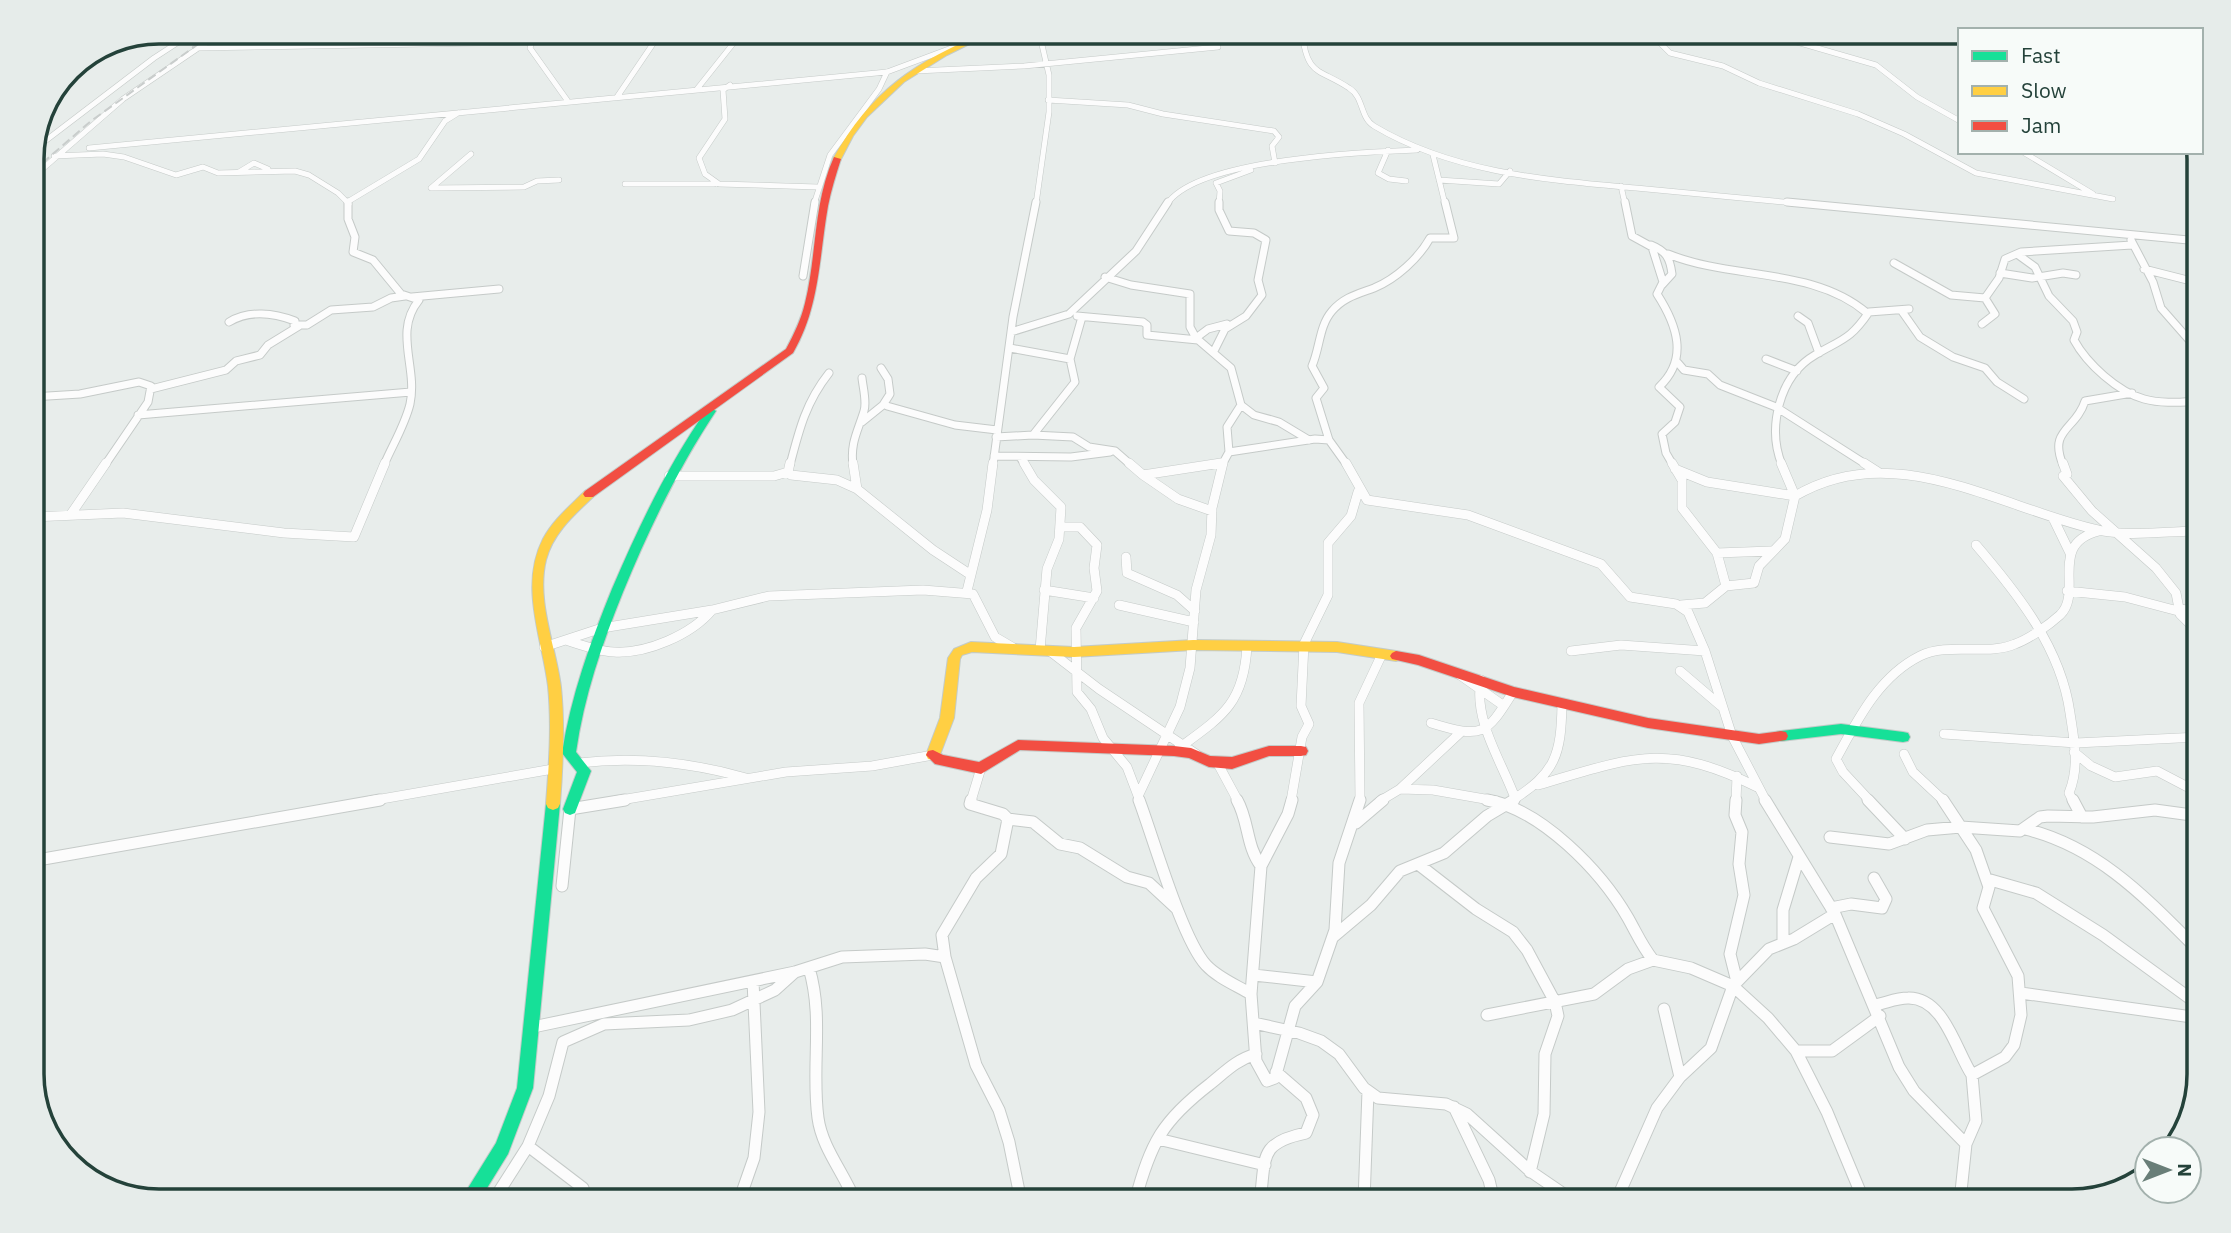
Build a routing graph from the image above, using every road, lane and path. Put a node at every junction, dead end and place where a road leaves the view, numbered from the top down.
1 (178, 44) edge
2 (202, 44) edge
3 (419, 44) edge
4 (531, 44) edge
5 (653, 44) edge
6 (733, 44) edge
7 (960, 44) edge
8 (1042, 44) edge
9 (1303, 44) edge
10 (1661, 44) edge
11 (1803, 44) edge
12 (956, 46) junction
13 (1218, 47) dead end
14 (195, 48) junction
15 (1047, 63) junction
16 (916, 71) junction
17 (890, 78) junction
18 (730, 85) junction
19 (697, 89) junction
20 (617, 97) junction
21 (567, 100) junction
22 (1048, 100) junction
23 (463, 111) junction
24 (1958, 120) edge
25 (124, 143) junction
26 (45, 146) edge
27 (1388, 150) junction
28 (1422, 150) junction
29 (55, 154) junction
30 (103, 154) junction
31 (471, 154) dead end
32 (2025, 154) edge
33 (1433, 155) junction
34 (1299, 160) junction
35 (1275, 163) junction
36 (44, 165) edge
37 (1510, 172) junction
38 (559, 180) dead end
39 (1439, 180) junction
40 (1406, 181) dead end
41 (1216, 182) junction
42 (625, 184) dead end
43 (719, 184) junction
44 (1621, 186) junction
45 (818, 187) junction
46 (1180, 190) junction
47 (2099, 197) junction
48 (2113, 199) dead end
49 (349, 201) junction
50 (2129, 235) junction
51 (2187, 240) edge
52 (1651, 245) junction
53 (2132, 245) junction
54 (1668, 254) junction
55 (2017, 254) junction
56 (1894, 263) dead end
57 (2144, 269) junction
58 (2000, 273) junction
59 (2076, 275) dead end
60 (803, 276) dead end
61 (1105, 277) junction
62 (2042, 277) junction
63 (2187, 281) edge
64 (1662, 285) junction
65 (499, 289) dead end
66 (408, 297) junction
67 (1985, 298) junction
68 (1867, 313) junction
69 (1069, 314) junction
70 (1798, 316) dead end
71 (1082, 317) junction
72 (229, 322) dead end
73 (1228, 323) junction
74 (1982, 324) dead end
75 (299, 326) junction
76 (1012, 332) junction
77 (2187, 338) edge
78 (1197, 339) junction
79 (1010, 348) junction
80 (1214, 351) junction
81 (1819, 353) junction
82 (1070, 359) junction
83 (1766, 359) dead end
84 (1678, 363) junction
85 (880, 368) dead end
86 (1797, 371) junction
87 (829, 373) dead end
88 (862, 378) dead end
89 (151, 389) junction
90 (411, 392) junction
91 (2132, 393) junction
92 (44, 396) edge
93 (2024, 399) dead end
94 (2187, 401) edge
95 (717, 403) junction
96 (1241, 405) junction
97 (887, 406) junction
98 (1776, 407) junction
99 (138, 415) junction
100 (858, 426) junction
101 (997, 434) junction
102 (1033, 435) junction
103 (1309, 440) junction
104 (1329, 440) junction
105 (1085, 444) junction
106 (1115, 452) junction
107 (1229, 452) junction
108 (994, 456) junction
109 (1020, 457) junction
110 (1071, 457) junction
111 (1223, 463) junction
112 (1675, 469) junction
113 (854, 470) junction
114 (788, 472) junction
115 (1879, 472) junction
116 (1143, 475) junction
117 (669, 476) junction
118 (838, 480) junction
119 (857, 489) junction
120 (1358, 492) junction
121 (1795, 496) junction
122 (1212, 511) junction
123 (71, 514) junction
124 (44, 516) edge
125 (2053, 517) junction
126 (1060, 527) junction
127 (2101, 531) junction
128 (2187, 531) edge
129 (2116, 532) junction
130 (1976, 545) dead end
131 (1772, 551) junction
132 (1717, 553) junction
133 (2070, 553) junction
134 (1126, 557) dead end
135 (971, 575) junction
136 (1726, 586) junction
137 (1044, 590) junction
138 (967, 591) junction
139 (2067, 591) junction
140 (1094, 598) junction
141 (1119, 605) dead end
142 (1681, 605) junction
143 (712, 610) junction
144 (2178, 610) junction
145 (2187, 610) edge
146 (1195, 611) junction
147 (2187, 620) edge
148 (1195, 622) junction
149 (602, 628) junction
150 (2036, 628) junction
151 (566, 640) junction
152 (1193, 645) junction
153 (1304, 645) junction
154 (1012, 646) junction
155 (1247, 646) junction
156 (544, 647) junction
157 (1044, 650) junction
158 (593, 651) junction
159 (1571, 651) dead end
160 (1705, 651) junction
161 (1074, 652) junction
162 (1382, 653) junction
163 (1075, 669) junction
164 (1680, 671) dead end
165 (1479, 685) junction
166 (1513, 692) junction
167 (1562, 704) junction
168 (1504, 706) junction
169 (1722, 707) junction
170 (1432, 723) dead end
171 (1486, 729) junction
172 (1851, 730) junction
173 (1168, 731) junction
174 (1462, 731) junction
175 (1944, 734) dead end
176 (1732, 736) junction
177 (1903, 737) dead end
178 (2187, 738) edge
179 (1111, 748) junction
180 (1179, 748) junction
181 (2075, 748) junction
182 (1160, 750) junction
183 (1301, 751) junction
184 (1904, 754) dead end
185 (933, 755) junction
186 (1217, 762) junction
187 (579, 763) junction
188 (981, 768) junction
189 (553, 769) junction
190 (1737, 776) junction
191 (747, 778) junction
192 (1537, 785) junction
193 (2187, 787) edge
194 (1400, 789) junction
195 (1759, 789) junction
196 (1139, 794) junction
197 (1510, 800) junction
198 (1360, 803) junction
199 (570, 809) junction
200 (1366, 814) junction
201 (2187, 814) edge
202 (2082, 817) junction
203 (1008, 819) junction
204 (1354, 825) junction
205 (1961, 827) junction
206 (2025, 829) junction
207 (1829, 837) dead end
208 (1905, 839) junction
209 (1799, 857) junction
210 (44, 859) edge
211 (1418, 864) junction
212 (1261, 866) junction
213 (1874, 877) dead end
214 (1987, 879) junction
215 (562, 886) dead end
216 (1833, 911) junction
217 (1182, 916) junction
218 (1332, 938) junction
219 (2187, 939) edge
220 (1783, 943) junction
221 (946, 957) junction
222 (1653, 960) junction
223 (809, 968) junction
224 (795, 972) junction
225 (1254, 975) junction
226 (753, 981) junction
227 (1317, 982) junction
228 (1735, 984) junction
229 (2021, 993) junction
230 (1251, 994) junction
231 (2187, 997) edge
232 (755, 1000) junction
233 (1555, 1002) junction
234 (1664, 1009) dead end
235 (1877, 1011) junction
236 (1487, 1015) dead end
237 (2187, 1016) edge
238 (1254, 1023) junction
239 (533, 1027) junction
240 (1288, 1029) junction
241 (1796, 1052) junction
242 (1256, 1054) junction
243 (1276, 1072) junction
244 (1972, 1075) junction
245 (1680, 1077) junction
246 (1368, 1091) junction
247 (1453, 1106) junction
248 (1158, 1139) junction
249 (1966, 1144) junction
250 (528, 1146) junction
251 (1265, 1165) junction
252 (1531, 1172) junction
253 (477, 1189) edge
254 (501, 1189) edge
255 (583, 1189) edge
256 (743, 1189) edge
257 (851, 1189) edge
258 (1018, 1189) edge
259 (1138, 1189) edge
260 (1262, 1189) edge
261 (1364, 1189) edge
262 (1491, 1189) edge
263 (1555, 1189) edge
264 (1622, 1189) edge
265 (1859, 1189) edge
266 (1961, 1189) edge

1 - 26 street
2 - 14 street
3 - 14 street
4 - 21 street
5 - 20 street
6 - 19 street
7 - 12 street
8 - 15 street
9 - 28 street
10 - 47 street
11 - 24 street
12 - 16 street
12 - 17 street
13 - 15 street
14 - 29 street
15 - 16 street
15 - 22 street
16 - 17 street
17 - 18 street
17 - 45 street
17 - 95 street
18 - 19 street
18 - 43 street
19 - 20 street
20 - 21 street
21 - 23 street
22 - 35 street
22 - 76 street
23 - 25 street
23 - 49 street
25 - 29 street
25 - 30 street
27 - 28 street
27 - 34 street
27 - 40 street
28 - 33 street
29 - 30 street
29 - 36 street
30 - 49 street
31 - 38 street
32 - 47 street
33 - 37 street
33 - 39 street
34 - 35 street
34 - 41 street
35 - 46 street
37 - 39 street
37 - 44 street
39 - 104 street
41 - 46 street
41 - 73 street
42 - 43 street
43 - 45 street
44 - 50 street
44 - 52 street
45 - 60 street
46 - 61 street
47 - 48 street
49 - 66 street
50 - 51 street
50 - 53 street
52 - 54 street
52 - 64 street
53 - 55 street
53 - 57 street
54 - 64 street
54 - 68 street
55 - 58 street
55 - 62 street
56 - 67 street
57 - 63 street
57 - 77 street
58 - 62 street
58 - 67 street
59 - 62 street
61 - 69 street
61 - 78 street
62 - 91 street
64 - 84 street
65 - 66 street
66 - 75 street
66 - 90 street
67 - 74 street
68 - 81 street
68 - 93 street
69 - 71 street
69 - 76 street
70 - 81 street
71 - 78 street
71 - 82 street
72 - 75 street
73 - 78 street
73 - 80 street
75 - 89 street
76 - 79 street
78 - 80 street
79 - 82 street
79 - 101 street
80 - 96 street
81 - 86 street
82 - 102 street
83 - 86 street
84 - 98 street
84 - 112 street
85 - 97 street
86 - 98 street
87 - 114 street
88 - 100 street
89 - 92 street
89 - 99 street
90 - 99 street
90 - 123 street
91 - 94 street
91 - 129 street
95 - 117 street
95 - 156 street
96 - 103 street
96 - 107 street
97 - 100 street
97 - 101 street
98 - 115 street
98 - 121 street
99 - 123 street
100 - 113 street
101 - 102 street
101 - 108 street
102 - 105 street
103 - 104 street
103 - 107 street
104 - 120 street
105 - 106 street
105 - 110 street
106 - 110 street
106 - 116 street
107 - 111 street
108 - 109 street
108 - 135 street
109 - 110 street
109 - 126 street
111 - 116 street
111 - 122 street
112 - 121 street
112 - 132 street
113 - 118 street
113 - 119 street
114 - 117 street
114 - 118 street
115 - 121 street
115 - 125 street
116 - 122 street
117 - 149 street
118 - 119 street
119 - 135 street
120 - 142 street
120 - 153 street
121 - 131 street
122 - 146 street
123 - 124 street
125 - 127 street
125 - 133 street
126 - 137 street
126 - 140 street
127 - 129 street
127 - 133 street
128 - 129 street
129 - 144 street
130 - 150 street
131 - 132 street
131 - 136 street
132 - 136 street
133 - 139 street
134 - 146 street
135 - 138 street
136 - 142 street
137 - 140 street
137 - 157 street
138 - 143 street
138 - 154 street
139 - 144 street
139 - 150 street
140 - 161 street
141 - 148 street
142 - 160 street
143 - 149 street
143 - 158 street
144 - 145 street
144 - 147 street
146 - 148 street
148 - 152 street
149 - 151 street
149 - 158 street
150 - 172 street
150 - 181 street
151 - 156 street
151 - 158 street
152 - 155 street
152 - 161 street
152 - 173 street
153 - 155 street
153 - 162 street
153 - 183 street
154 - 157 street
154 - 185 street
155 - 180 street
156 - 189 street
157 - 161 street
157 - 163 street
158 - 187 street
159 - 160 street
160 - 169 street
161 - 163 street
162 - 165 street
162 - 198 street
163 - 173 street
163 - 179 street
164 - 169 street
165 - 166 street
165 - 168 street
165 - 171 street
166 - 167 street
166 - 168 street
167 - 176 street
167 - 192 street
168 - 171 street
169 - 176 street
170 - 174 street
171 - 174 street
171 - 197 street
172 - 176 street
172 - 177 street
172 - 208 street
173 - 180 street
173 - 182 street
174 - 194 street
175 - 181 street
176 - 195 street
178 - 181 street
179 - 182 street
179 - 188 street
179 - 196 street
180 - 182 street
180 - 186 street
181 - 193 street
181 - 202 street
182 - 196 street
183 - 186 street
183 - 212 street
184 - 205 street
185 - 188 street
185 - 191 street
186 - 212 street
187 - 191 street
187 - 199 street
188 - 203 street
189 - 210 street
189 - 239 street
190 - 192 street
190 - 195 street
190 - 228 street
191 - 199 street
192 - 197 street
194 - 197 street
194 - 200 street
195 - 209 street
196 - 217 street
197 - 211 street
197 - 222 street
198 - 200 street
198 - 204 street
199 - 215 street
200 - 204 street
201 - 202 street
202 - 206 street
203 - 217 street
203 - 221 street
204 - 218 street
205 - 206 street
205 - 208 street
205 - 214 street
206 - 219 street
207 - 208 street
209 - 216 street
209 - 220 street
211 - 218 street
211 - 233 street
212 - 225 street
213 - 216 street
214 - 229 street
214 - 231 street
216 - 220 street
216 - 235 street
217 - 230 street
218 - 227 street
220 - 228 street
221 - 223 street
221 - 258 street
222 - 228 street
222 - 233 street
223 - 224 street
223 - 257 street
224 - 226 street
224 - 232 street
225 - 227 street
225 - 230 street
226 - 232 street
226 - 239 street
227 - 240 street
228 - 241 street
228 - 245 street
229 - 237 street
229 - 244 street
230 - 238 street
232 - 250 street
232 - 256 street
233 - 236 street
233 - 252 street
234 - 245 street
235 - 241 street
235 - 244 street
235 - 249 street
238 - 240 street
238 - 242 street
239 - 253 street
240 - 243 street
240 - 246 street
241 - 265 street
242 - 243 street
242 - 248 street
243 - 251 street
244 - 249 street
245 - 264 street
246 - 247 street
246 - 261 street
247 - 252 street
247 - 262 street
248 - 251 street
248 - 259 street
249 - 266 street
250 - 254 street
250 - 255 street
251 - 260 street
252 - 263 street

